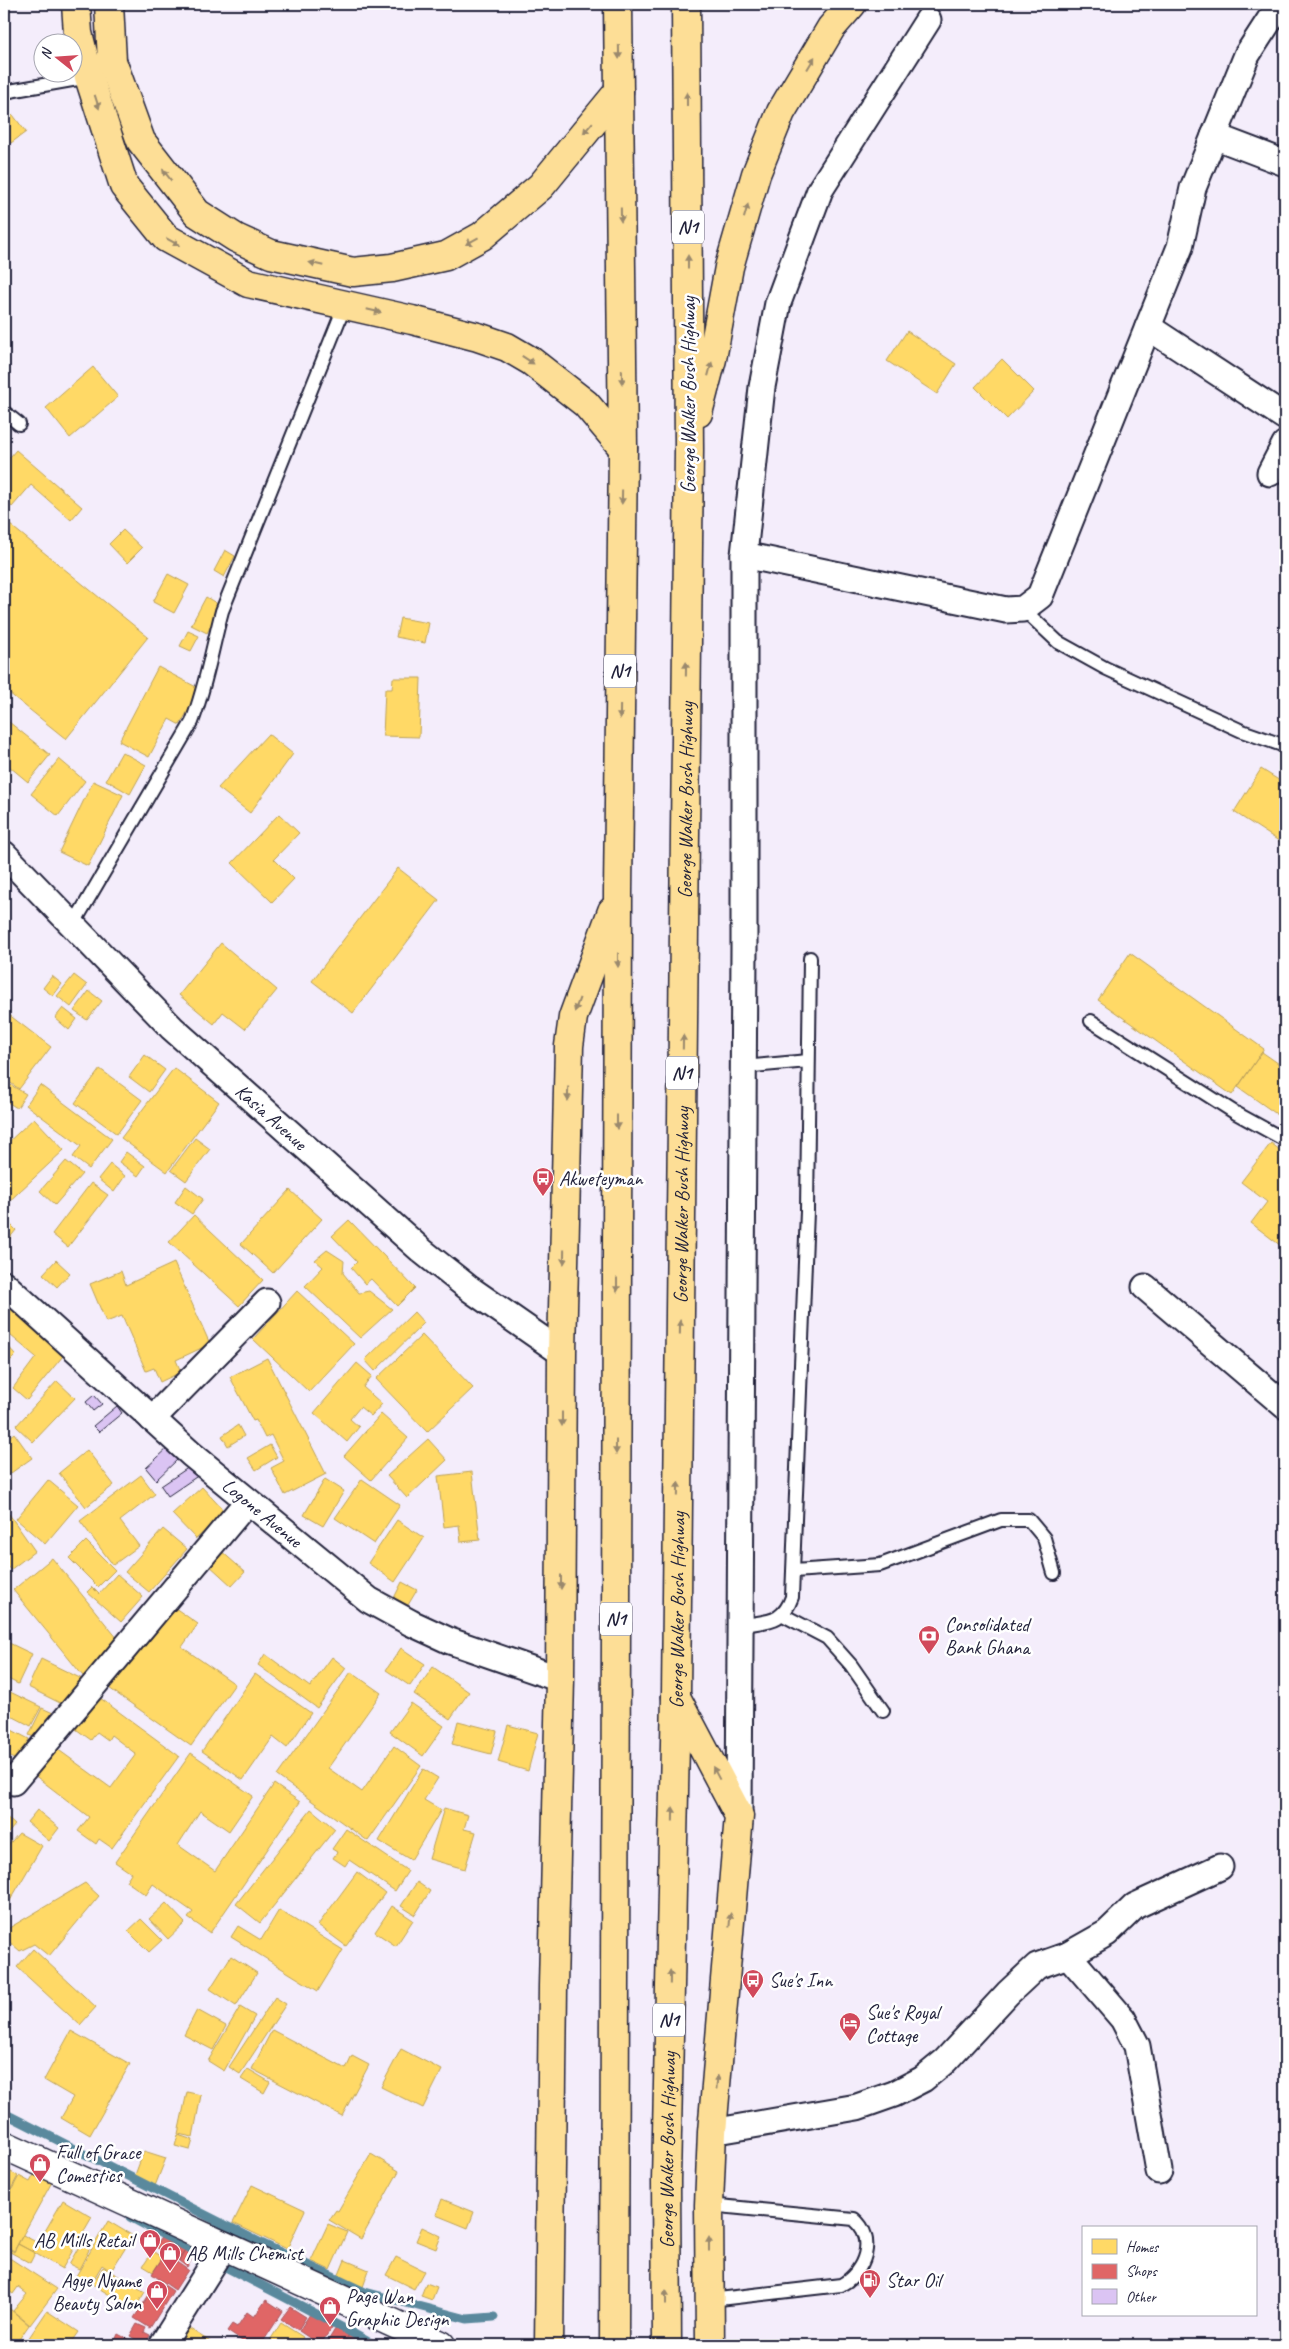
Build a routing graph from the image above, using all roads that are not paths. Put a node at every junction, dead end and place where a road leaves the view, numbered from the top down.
1 (76, 4) edge
2 (109, 4) edge
3 (618, 4) edge
4 (686, 4) edge
5 (852, 4) edge
6 (1280, 4) edge
7 (928, 20) dead end
8 (89, 77) junction
9 (619, 91) junction
10 (5, 92) edge
11 (1214, 136) junction
12 (1285, 163) edge
13 (345, 305) junction
14 (1148, 327) junction
15 (4, 412) edge
16 (1285, 417) edge
17 (19, 424) dead end
18 (1285, 444) edge
19 (623, 448) junction
20 (689, 450) junction
21 (1270, 473) dead end
22 (744, 555) junction
23 (1023, 609) junction
24 (1285, 746) edge
25 (4, 854) edge
26 (618, 893) junction
27 (73, 925) junction
28 (810, 958) dead end
29 (1091, 1021) dead end
30 (808, 1061) junction
31 (744, 1067) junction
32 (1285, 1140) edge
33 (4, 1284) edge
34 (1145, 1287) dead end
35 (267, 1302) dead end
36 (562, 1353) junction
37 (1285, 1406) edge
38 (152, 1419) junction
39 (248, 1501) junction
40 (794, 1571) junction
41 (1054, 1573) dead end
42 (783, 1615) junction
43 (741, 1626) junction
44 (560, 1679) junction
45 (676, 1696) junction
46 (883, 1711) dead end
47 (13, 1782) dead end
48 (739, 1816) junction
49 (1220, 1867) dead end
50 (1068, 1955) junction
51 (712, 2132) junction
52 (4, 2145) edge
53 (1158, 2171) dead end
54 (709, 2205) junction
55 (225, 2245) junction
56 (710, 2300) junction
57 (162, 2345) edge
58 (441, 2345) edge
59 (549, 2345) edge
60 (614, 2345) edge
61 (667, 2345) edge
62 (710, 2345) edge

1 - 8 highway
9 -> 2 highway
3 -> 9 highway, N1
20 -> 4 highway, George Walker Bush Highway / N1
20 -> 5 highway
6 - 11 street
7 - 22 street
8 - 10 lane
8 -> 13 highway
9 -> 19 highway, N1
11 - 12 street
11 - 14 street
13 -> 19 highway
13 - 27 lane
14 - 16 street
14 - 23 street
15 - 17 lane
18 - 21 street
19 -> 26 highway, N1
45 -> 20 highway, George Walker Bush Highway / N1
22 - 23 street
22 - 31 street
23 - 24 lane
25 - 27 street, Kasia Avenue
26 -> 36 highway
26 -> 60 highway, N1
27 - 36 street, Kasia Avenue
28 - 30 lane
29 - 32 lane
30 - 31 lane
30 - 40 lane
31 - 43 street
33 - 38 street, Logone Avenue
34 - 37 street
35 - 38 street
36 -> 44 highway
38 - 39 street, Logone Avenue
39 - 44 street, Logone Avenue
39 - 47 street
40 - 41 lane
40 - 42 lane
42 - 43 lane
42 - 46 lane
43 - 48 street
44 - 59 highway
48 -> 45 highway
61 -> 45 highway, George Walker Bush Highway / N1
51 -> 48 highway
49 - 50 street
50 - 51 street
50 - 53 street
51 - 54 highway
52 - 55 street
56 -> 54 highway
54 - 56 lane
55 - 57 street
55 - 58 street
56 - 62 highway

